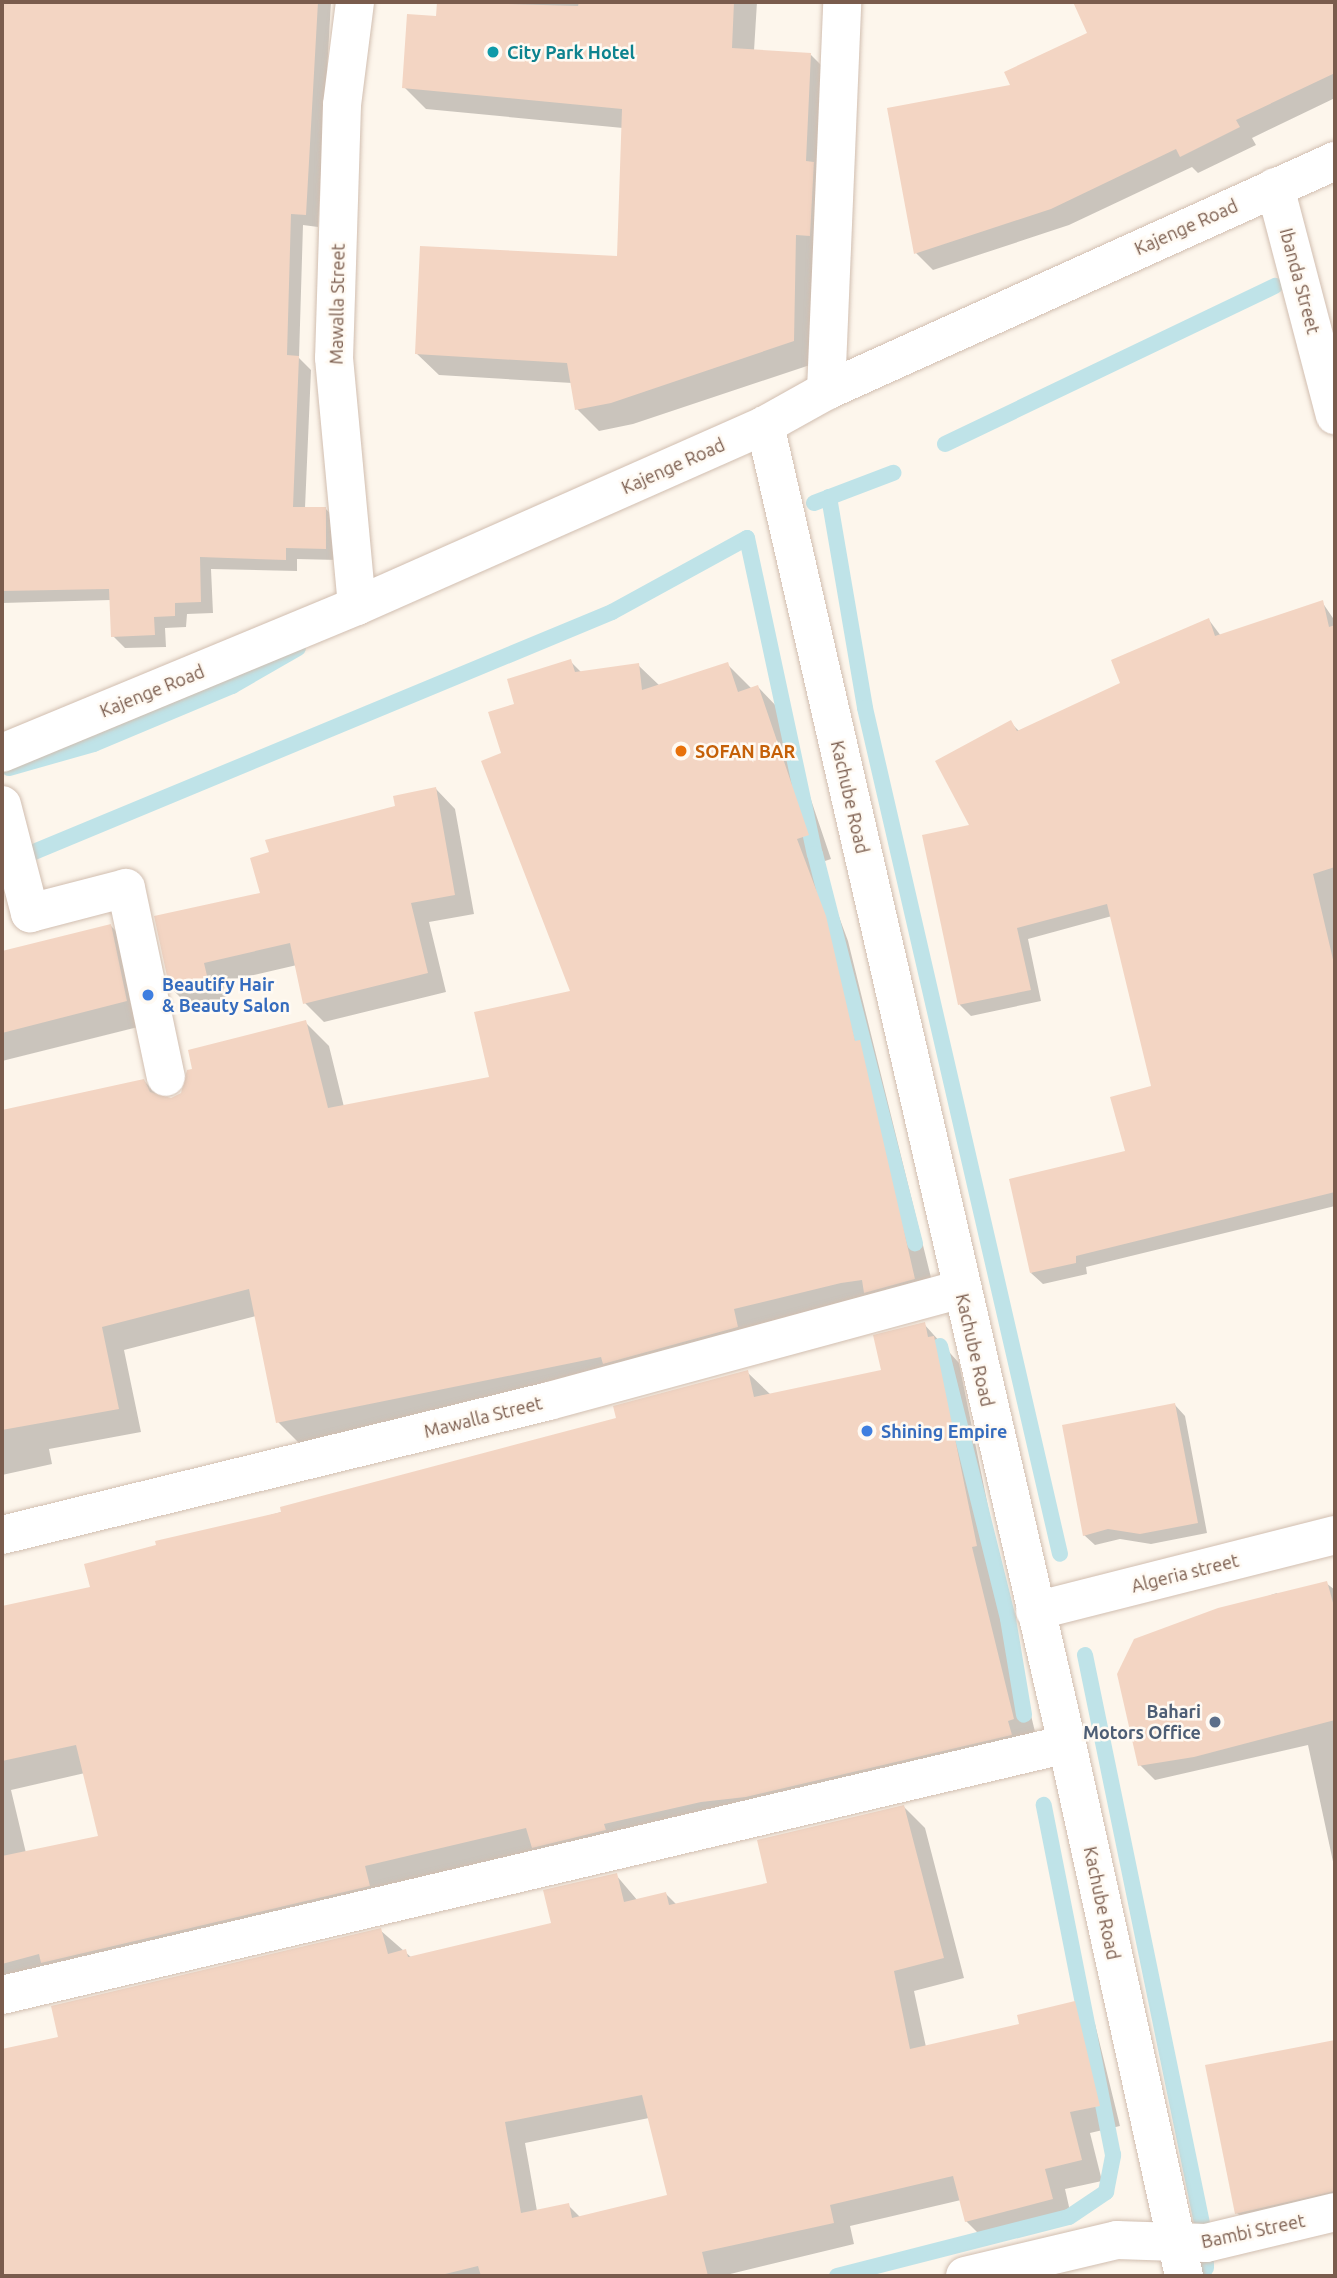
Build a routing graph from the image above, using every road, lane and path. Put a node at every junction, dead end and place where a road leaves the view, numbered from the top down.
1 (355, 2) edge
2 (842, 2) edge
3 (1335, 161) edge
4 (1275, 187) junction
5 (826, 391) junction
6 (1335, 415) edge
7 (765, 425) junction
8 (357, 606) junction
9 (2, 752) edge
10 (2, 806) edge
11 (166, 1077) dead end
12 (961, 1289) junction
13 (2, 1535) edge
14 (1335, 1535) edge
15 (1035, 1611) junction
16 (1067, 1744) junction
17 (2, 1996) edge
18 (1335, 2212) edge
19 (1180, 2260) edge
20 (965, 2276) edge

1 - 8 street, Mawalla Street
2 - 5 street
3 - 4 street, Kajenge Road
4 - 5 street, Kajenge Road
4 - 6 street, Ibanda Street
5 - 7 street, Kajenge Road
7 - 8 street, Kajenge Road
7 - 12 street, Kachube Road
8 - 9 street, Kajenge Road
10 - 11 street
12 - 13 street, Mawalla Street
12 - 15 street, Kachube Road
14 - 15 street, Algeria street
15 - 16 street, Kachube Road
16 - 17 street
16 - 19 street, Kachube Road
18 - 19 street, Bambi Street
19 - 20 street, Bambi Street

